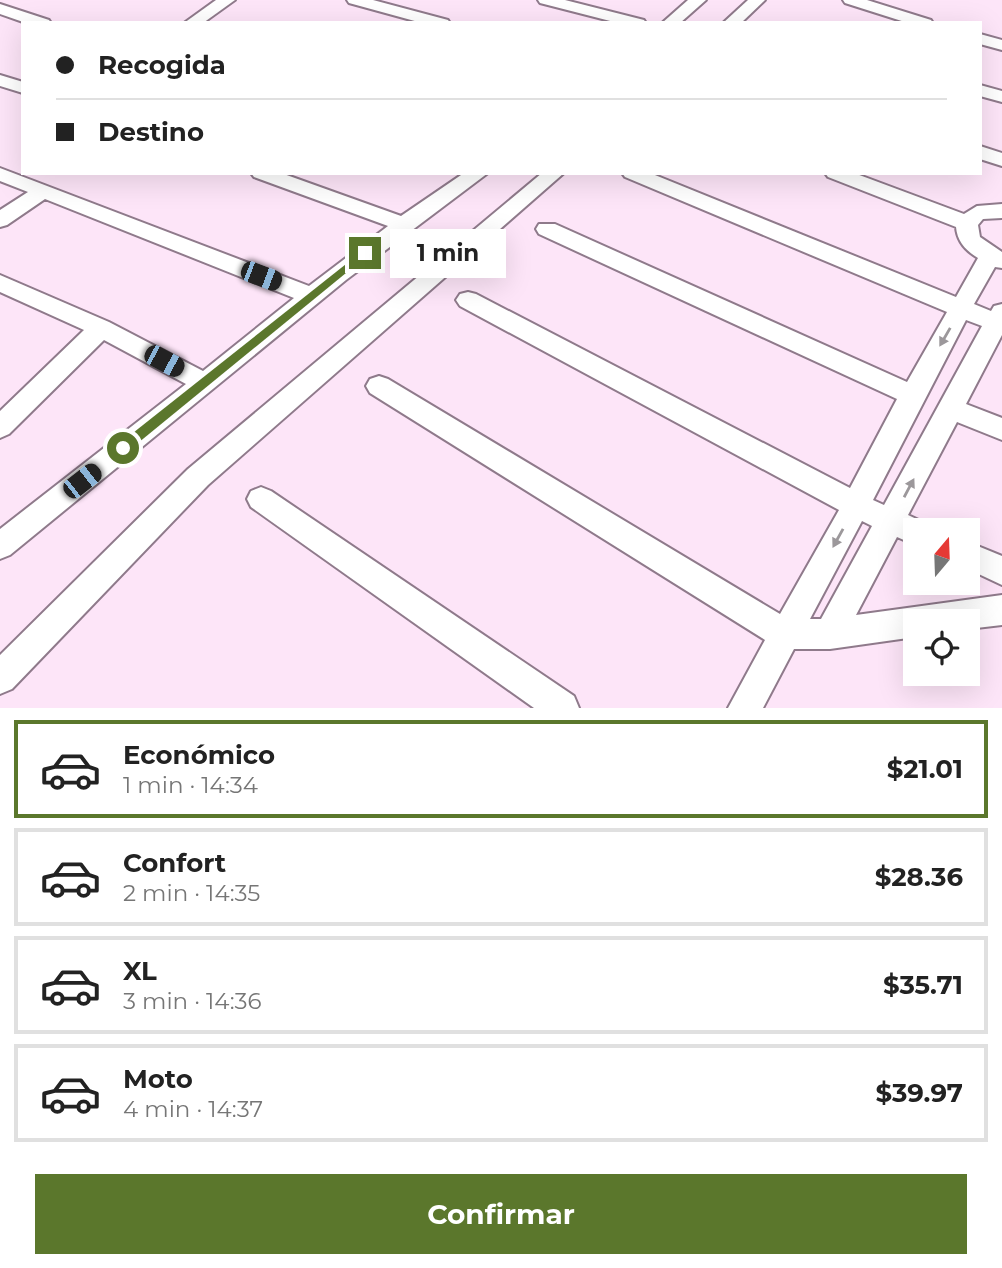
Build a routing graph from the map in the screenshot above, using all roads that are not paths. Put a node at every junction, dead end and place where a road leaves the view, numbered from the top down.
1 (227, 0) edge
2 (355, 0) edge
3 (546, 0) edge
4 (698, 0) edge
5 (757, 0) edge
6 (837, 0) edge
7 (850, 0) edge
8 (0, 9) edge
9 (880, 10) junction
10 (37, 21) edge
11 (195, 21) edge
12 (434, 21) edge
13 (630, 21) edge
14 (672, 21) edge
15 (733, 21) edge
16 (918, 21) edge
17 (982, 40) edge
18 (1002, 45) edge
19 (0, 79) edge
20 (21, 87) edge
21 (982, 91) edge
22 (1002, 97) edge
23 (982, 153) edge
24 (1002, 160) edge
25 (0, 174) edge
26 (267, 175) edge
27 (475, 175) edge
28 (552, 175) edge
29 (637, 175) edge
30 (840, 175) edge
31 (43, 191) junction
32 (1002, 211) edge
33 (0, 220) edge
34 (967, 223) junction
35 (402, 224) junction
36 (547, 229) dead end
37 (996, 258) edge
38 (0, 283) edge
39 (309, 295) junction
40 (468, 300) dead end
41 (960, 310) junction
42 (1000, 320) edge
43 (101, 328) junction
44 (205, 383) junction
45 (379, 386) dead end
46 (912, 395) junction
47 (951, 409) junction
48 (0, 427) edge
49 (1002, 429) edge
50 (261, 499) dead end
51 (856, 505) junction
52 (908, 518) edge
53 (903, 527) edge
54 (903, 528) edge
55 (0, 546) edge
56 (980, 561) edge
57 (1002, 571) edge
58 (1002, 610) edge
59 (980, 613) edge
60 (903, 624) edge
61 (785, 634) junction
62 (830, 634) junction
63 (0, 678) edge
64 (562, 708) edge
65 (745, 708) edge

1 - 11 street
2 - 12 street
3 - 13 street
4 - 14 street
5 - 15 street
6 - 9 street
7 - 9 street
8 - 10 street
9 - 16 street
17 - 18 street
19 - 20 street
21 - 22 street
23 - 24 street
25 - 31 street
26 - 35 street
27 - 35 street
28 - 63 street
29 - 41 street
30 - 34 street
31 - 33 street
31 - 39 street
32 - 34 street
34 - 37 street
35 - 39 street
36 - 46 street
37 - 41 street
38 - 43 street
39 - 44 street
40 - 51 street
41 - 42 street
41 -> 46 street
42 - 47 street
43 - 44 street
43 - 48 street
44 - 55 street
45 - 61 street
46 - 51 street
47 - 49 street
52 -> 47 street
50 - 64 street
51 - 53 street
51 -> 61 street
54 - 62 street
56 - 57 street
58 - 59 street
60 - 62 street
61 - 62 street
61 - 65 street

